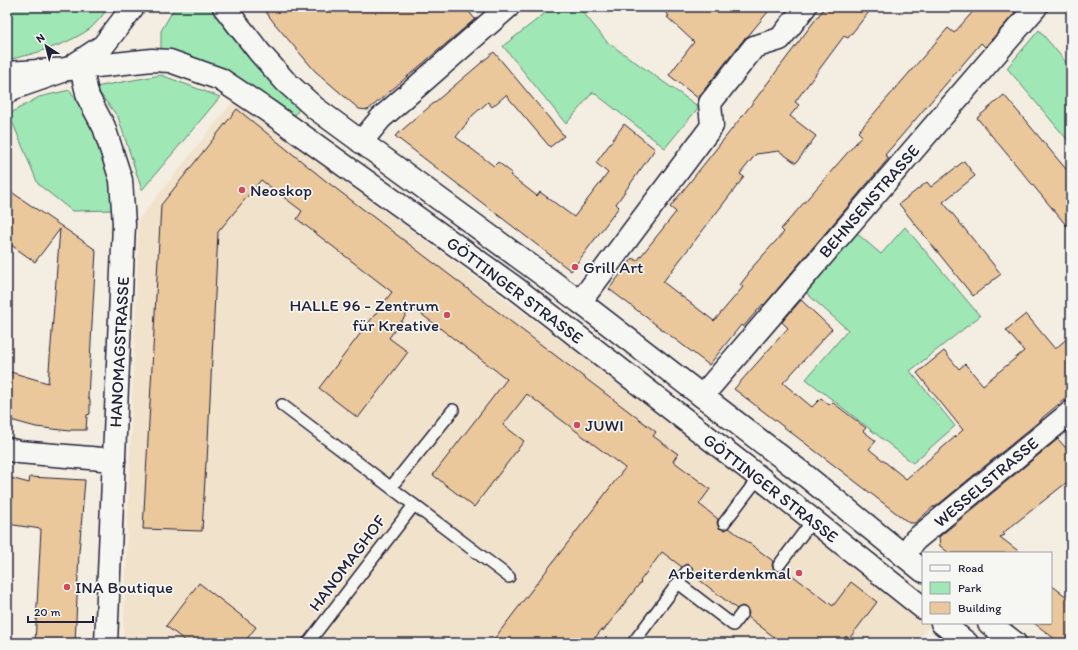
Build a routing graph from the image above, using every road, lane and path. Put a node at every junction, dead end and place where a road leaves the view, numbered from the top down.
1 (133, 7) edge
2 (224, 7) edge
3 (805, 7) edge
4 (1036, 7) edge
5 (506, 8) edge
6 (75, 68) junction
7 (7, 73) edge
8 (7, 93) edge
9 (361, 142) junction
10 (580, 302) junction
11 (702, 396) junction
12 (282, 405) dead end
13 (453, 410) dead end
14 (1071, 412) edge
15 (7, 449) edge
16 (114, 460) junction
17 (759, 477) junction
18 (391, 487) junction
19 (414, 505) junction
20 (813, 520) junction
21 (724, 523) dead end
22 (904, 556) junction
23 (779, 565) dead end
24 (922, 570) edge
25 (687, 571) dead end
26 (509, 577) dead end
27 (678, 584) junction
28 (922, 607) edge
29 (742, 613) dead end
30 (943, 624) edge
31 (990, 624) edge
32 (106, 643) edge
33 (308, 643) edge
34 (632, 643) edge
35 (967, 643) edge
36 (1015, 643) edge

1 - 6 main road
2 - 9 main road, GÖTTINGER STRASSE
3 - 10 main road
4 - 11 main road, BEHNSENSTRASSE
5 - 9 main road
6 - 7 main road
6 - 8 main road
6 - 16 main road, HANOMAGSTRASSE
6 - 17 main road, GÖTTINGER STRASSE
9 - 10 main road, GÖTTINGER STRASSE
10 - 11 main road, GÖTTINGER STRASSE
11 - 22 main road, GÖTTINGER STRASSE
12 - 18 lane
13 - 18 lane
14 - 22 main road, WESSELSTRASSE
15 - 16 main road
16 - 32 main road, HANOMAGSTRASSE
17 - 20 main road, GÖTTINGER STRASSE
17 - 21 lane
18 - 19 lane
19 - 26 lane
19 - 33 lane, HANOMAGHOF
20 - 23 lane
20 - 28 main road, GÖTTINGER STRASSE
22 - 24 main road, GÖTTINGER STRASSE
25 - 27 lane
27 - 29 lane
27 - 34 lane
30 - 35 main road
31 - 36 main road

